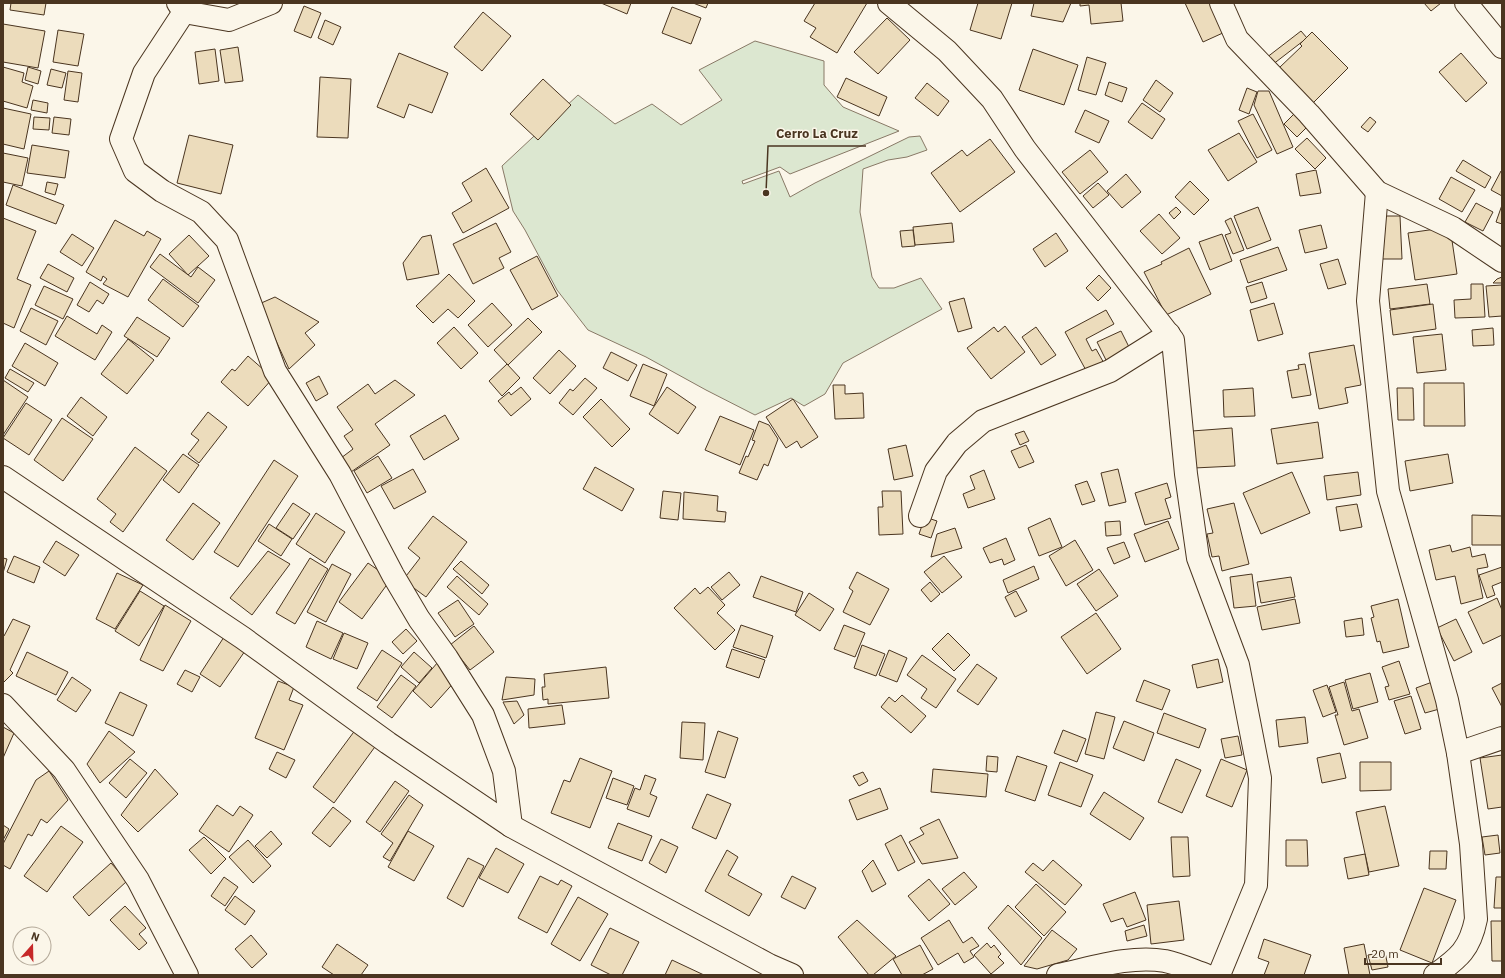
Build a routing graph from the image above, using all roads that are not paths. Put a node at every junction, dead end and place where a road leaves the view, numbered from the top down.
1 (271, 3) edge
2 (889, 3) edge
3 (1221, 3) edge
4 (1466, 3) edge
5 (181, 8) edge
6 (1502, 48) edge
7 (1377, 192) junction
8 (1502, 261) edge
9 (1168, 334) junction
10 (3, 477) edge
11 (920, 516) dead end
12 (3, 705) edge
13 (1502, 738) edge
14 (1458, 753) junction
15 (511, 826) junction
16 (769, 970) edge
17 (1438, 973) edge
18 (186, 975) edge
19 (792, 975) edge
20 (1058, 975) edge
21 (1206, 975) edge
22 (1219, 975) edge
23 (1462, 975) edge

1 - 5 street
2 - 9 street
3 - 7 street
4 - 6 street
5 - 15 street
7 - 8 street
7 - 14 street
9 - 11 street
9 - 22 street
10 - 15 street
12 - 18 street
13 - 14 street
14 - 17 street
15 - 16 street
16 - 19 street
17 - 23 street
20 - 21 street

